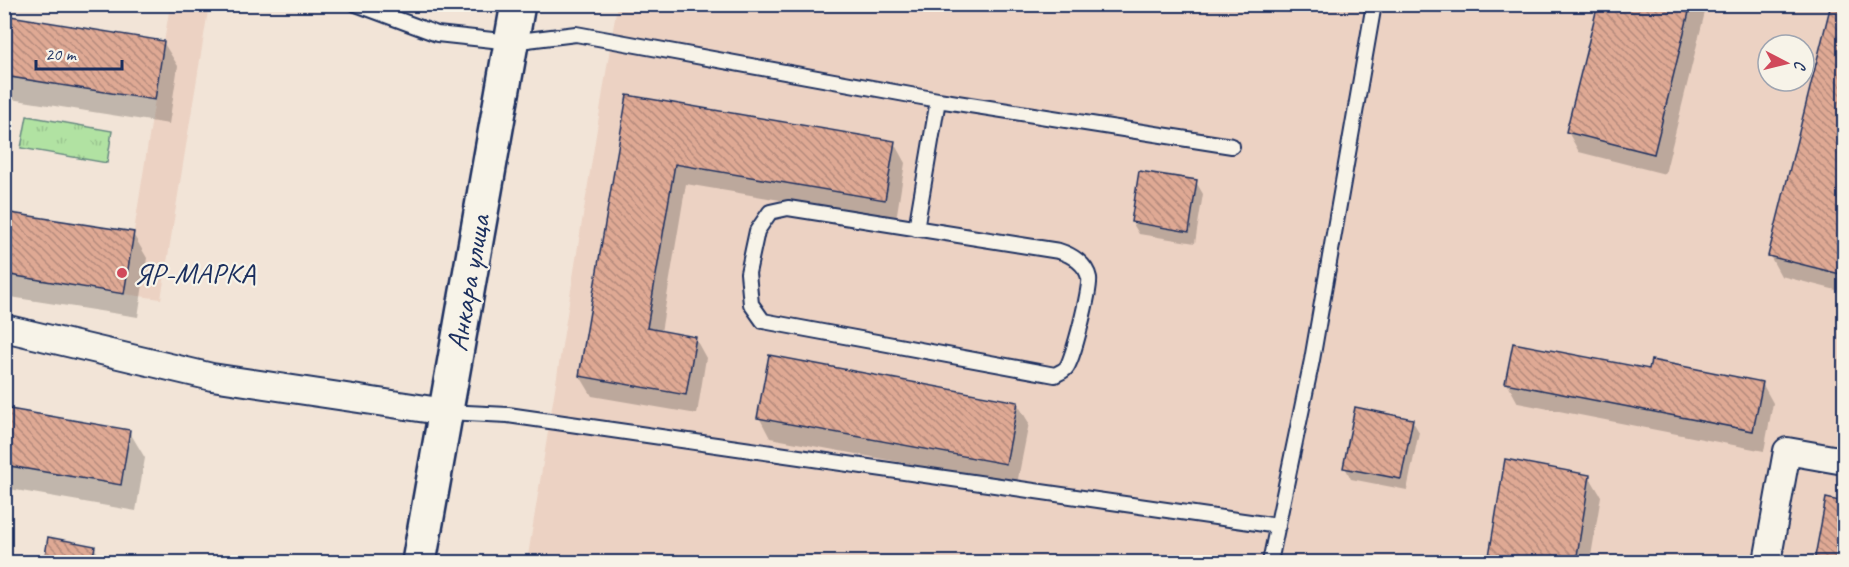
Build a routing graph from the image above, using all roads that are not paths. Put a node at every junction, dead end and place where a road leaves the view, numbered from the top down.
1 (356, 4) edge
2 (518, 4) edge
3 (1374, 4) edge
4 (511, 42) junction
5 (938, 100) junction
6 (1232, 146) dead end
7 (916, 229) junction
8 (4, 328) edge
9 (446, 412) junction
10 (1845, 461) edge
11 (1278, 526) junction
12 (419, 562) edge
13 (1270, 562) edge
14 (1767, 562) edge

1 - 4 lane
2 - 4 main road, Анкара улица
3 - 11 lane
4 - 5 lane
4 - 9 main road, Анкара улица
5 - 6 lane
5 - 7 lane
7 - 7 lane
8 - 9 street
9 - 11 lane
9 - 12 main road, Анкара улица
10 - 14 street
11 - 13 lane

